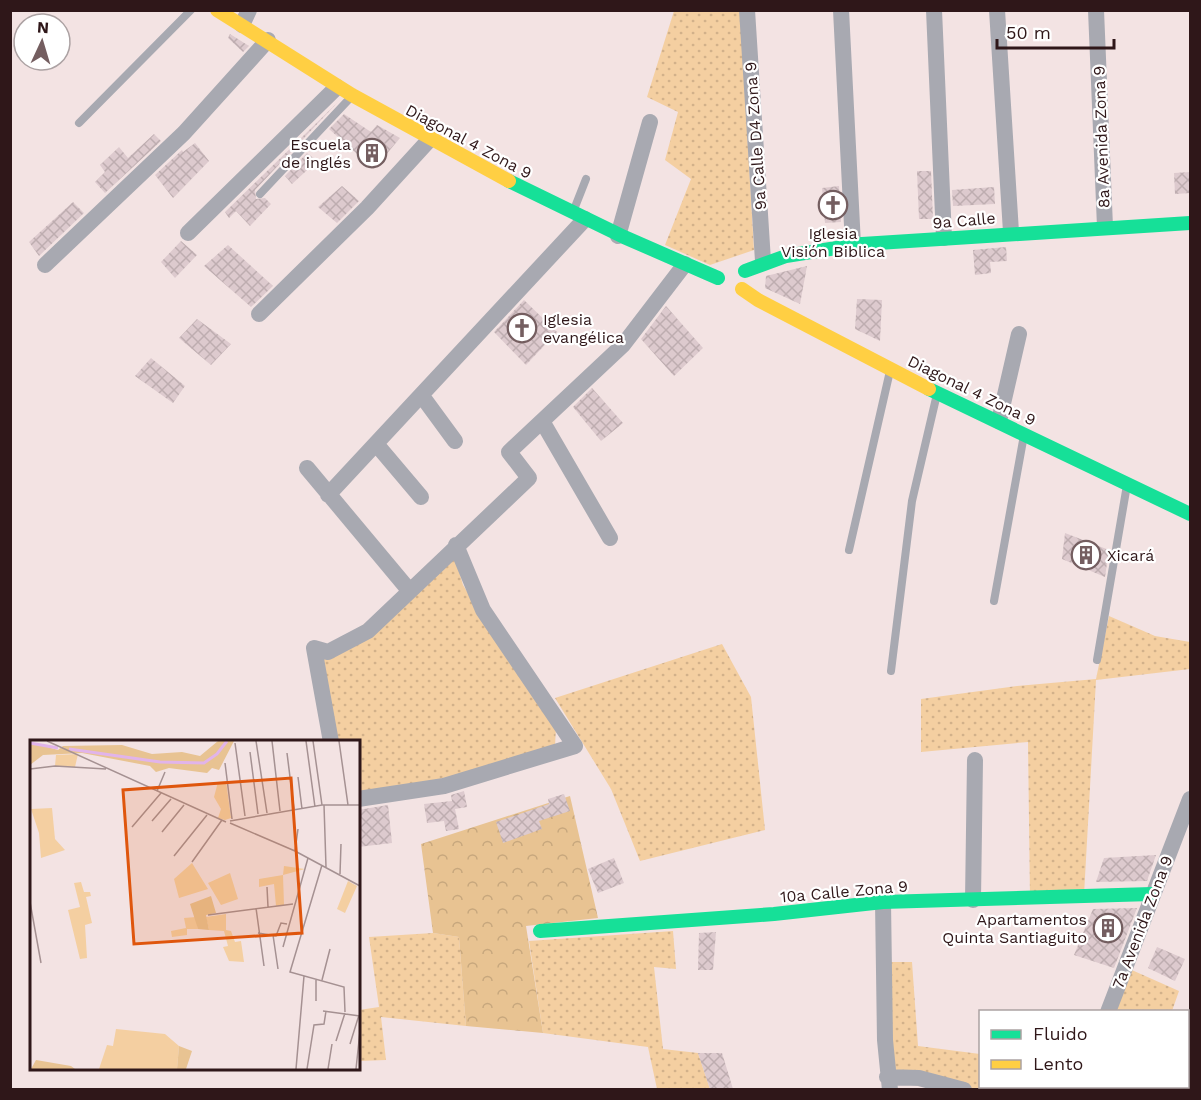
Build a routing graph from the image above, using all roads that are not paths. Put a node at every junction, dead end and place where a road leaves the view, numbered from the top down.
1 (191, 10) edge
2 (217, 10) edge
3 (747, 10) edge
4 (841, 10) edge
5 (934, 10) edge
6 (997, 10) edge
7 (1096, 10) edge
8 (246, 18) edge
9 (268, 40) junction
10 (337, 87) junction
11 (352, 96) junction
12 (650, 122) dead end
13 (79, 123) dead end
14 (430, 140) junction
15 (586, 179) dead end
16 (260, 194) dead end
17 (579, 215) junction
18 (1191, 223) edge
19 (1105, 227) junction
20 (1011, 232) junction
21 (188, 233) dead end
22 (618, 236) junction
23 (944, 238) junction
24 (853, 245) junction
25 (763, 261) junction
26 (686, 264) junction
27 (45, 265) dead end
28 (731, 279) junction
29 (259, 314) dead end
30 (1019, 334) dead end
31 (891, 368) junction
32 (937, 393) junction
33 (422, 396) junction
34 (542, 421) junction
35 (999, 421) junction
36 (1024, 435) junction
37 (454, 441) dead end
38 (376, 445) junction
39 (307, 468) dead end
40 (1128, 482) junction
41 (328, 495) junction
42 (420, 497) dead end
43 (1191, 514) edge
44 (610, 538) dead end
45 (456, 545) junction
46 (849, 550) dead end
47 (408, 589) junction
48 (994, 602) dead end
49 (1097, 660) dead end
50 (891, 671) dead end
51 (331, 740) edge
52 (975, 760) dead end
53 (360, 799) edge
54 (1191, 799) edge
55 (1152, 894) junction
56 (973, 900) junction
57 (883, 903) junction
58 (540, 931) dead end
59 (1108, 1010) edge
60 (889, 1083) edge
61 (964, 1089) edge

1 - 13 lane
2 - 8 main road, Diagonal 4 Zona 9
3 - 25 street, 9a Calle D4 Zona 9
4 - 24 street
5 - 23 street
6 - 20 street
7 - 19 street, 8a Avenida Zona 9
8 - 9 main road, Diagonal 4 Zona 9
9 - 10 main road, Diagonal 4 Zona 9
9 - 27 street
10 - 11 main road, Diagonal 4 Zona 9
10 - 21 street
11 - 14 main road, Diagonal 4 Zona 9
11 - 16 lane
12 - 22 street
14 - 17 main road, Diagonal 4 Zona 9
14 - 29 street
15 - 17 lane
17 - 22 main road, Diagonal 4 Zona 9
17 - 33 street
18 - 19 main road, 9a Calle
19 - 20 main road, 9a Calle
20 - 23 main road, 9a Calle
22 - 26 main road, Diagonal 4 Zona 9
23 - 24 main road, 9a Calle
24 - 25 main road, 9a Calle
25 - 28 main road, 9a Calle
26 - 28 main road, Diagonal 4 Zona 9
26 - 34 street
28 - 31 main road, Diagonal 4 Zona 9
30 - 35 street
31 - 32 main road, Diagonal 4 Zona 9
31 - 46 lane
32 - 35 main road, Diagonal 4 Zona 9
32 - 50 lane
33 - 37 street
33 - 38 street
34 - 44 street
34 - 45 street
35 - 36 main road, Diagonal 4 Zona 9
36 - 40 main road, Diagonal 4 Zona 9
36 - 48 lane
38 - 41 street
38 - 42 street
39 - 41 street
40 - 43 main road, Diagonal 4 Zona 9
40 - 49 lane
41 - 47 street
45 - 47 street
45 - 53 street
47 - 51 street
52 - 56 street
54 - 55 street, 7a Avenida Zona 9
55 - 56 main road, 10a Calle Zona 9
55 - 59 street, 7a Avenida Zona 9
56 - 57 main road, 10a Calle Zona 9
57 - 58 main road, 10a Calle Zona 9
57 - 60 street
60 - 61 street

